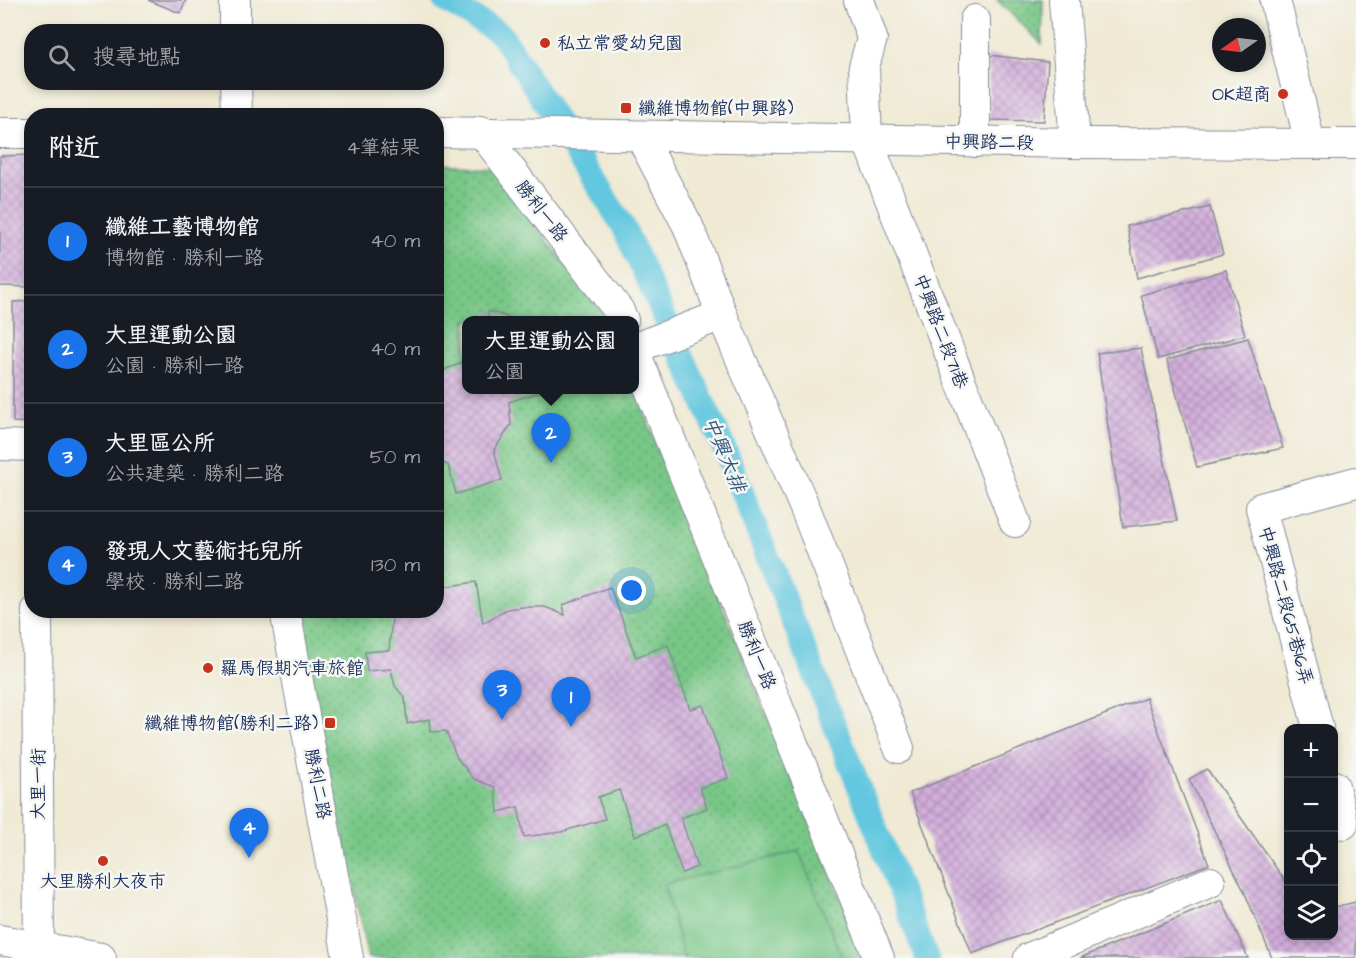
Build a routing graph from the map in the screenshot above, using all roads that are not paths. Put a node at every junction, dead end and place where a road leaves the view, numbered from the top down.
1 (235, 0) edge
2 (859, 0) edge
3 (1064, 0) edge
4 (1275, 0) edge
5 (975, 20) dead end
6 (235, 24) edge
7 (236, 90) edge
8 (237, 108) edge
9 (481, 131) junction
10 (444, 132) edge
11 (0, 133) edge
12 (24, 133) edge
13 (632, 136) junction
14 (867, 139) junction
15 (975, 142) junction
16 (1075, 143) junction
17 (1310, 143) junction
18 (1356, 144) edge
19 (722, 315) junction
20 (621, 316) edge
21 (639, 348) edge
22 (639, 360) edge
23 (0, 445) edge
24 (24, 446) edge
25 (1356, 482) edge
26 (1015, 522) dead end
27 (37, 618) edge
28 (287, 618) edge
29 (1317, 724) edge
30 (898, 747) dead end
31 (1338, 803) edge
32 (1343, 824) dead end
33 (1210, 882) dead end
34 (0, 940) edge
35 (38, 953) edge
36 (100, 958) edge
37 (348, 958) edge
38 (879, 958) edge
39 (1029, 958) edge

1 - 6 street
2 - 14 street, 中興路二段71巷
3 - 16 street
4 - 17 street
5 - 15 street
7 - 8 street
9 - 10 street
9 - 13 street, 中興路二段
9 - 20 street, 勝利一路
11 - 12 street
13 - 14 street, 中興路二段
13 - 19 street
14 - 15 street, 中興路二段
14 - 26 street, 中興路二段71巷
15 - 16 street, 中興路二段
16 - 17 street, 中興路二段
17 - 18 street, 中興路二段
19 - 21 street
19 - 30 street
22 - 38 street, 勝利一路
23 - 24 street
25 - 29 street, 中興路二段65巷16弄
27 - 35 street, 大里一街
28 - 37 street, 勝利二路
31 - 32 street
33 - 39 street
34 - 35 street
35 - 36 street

